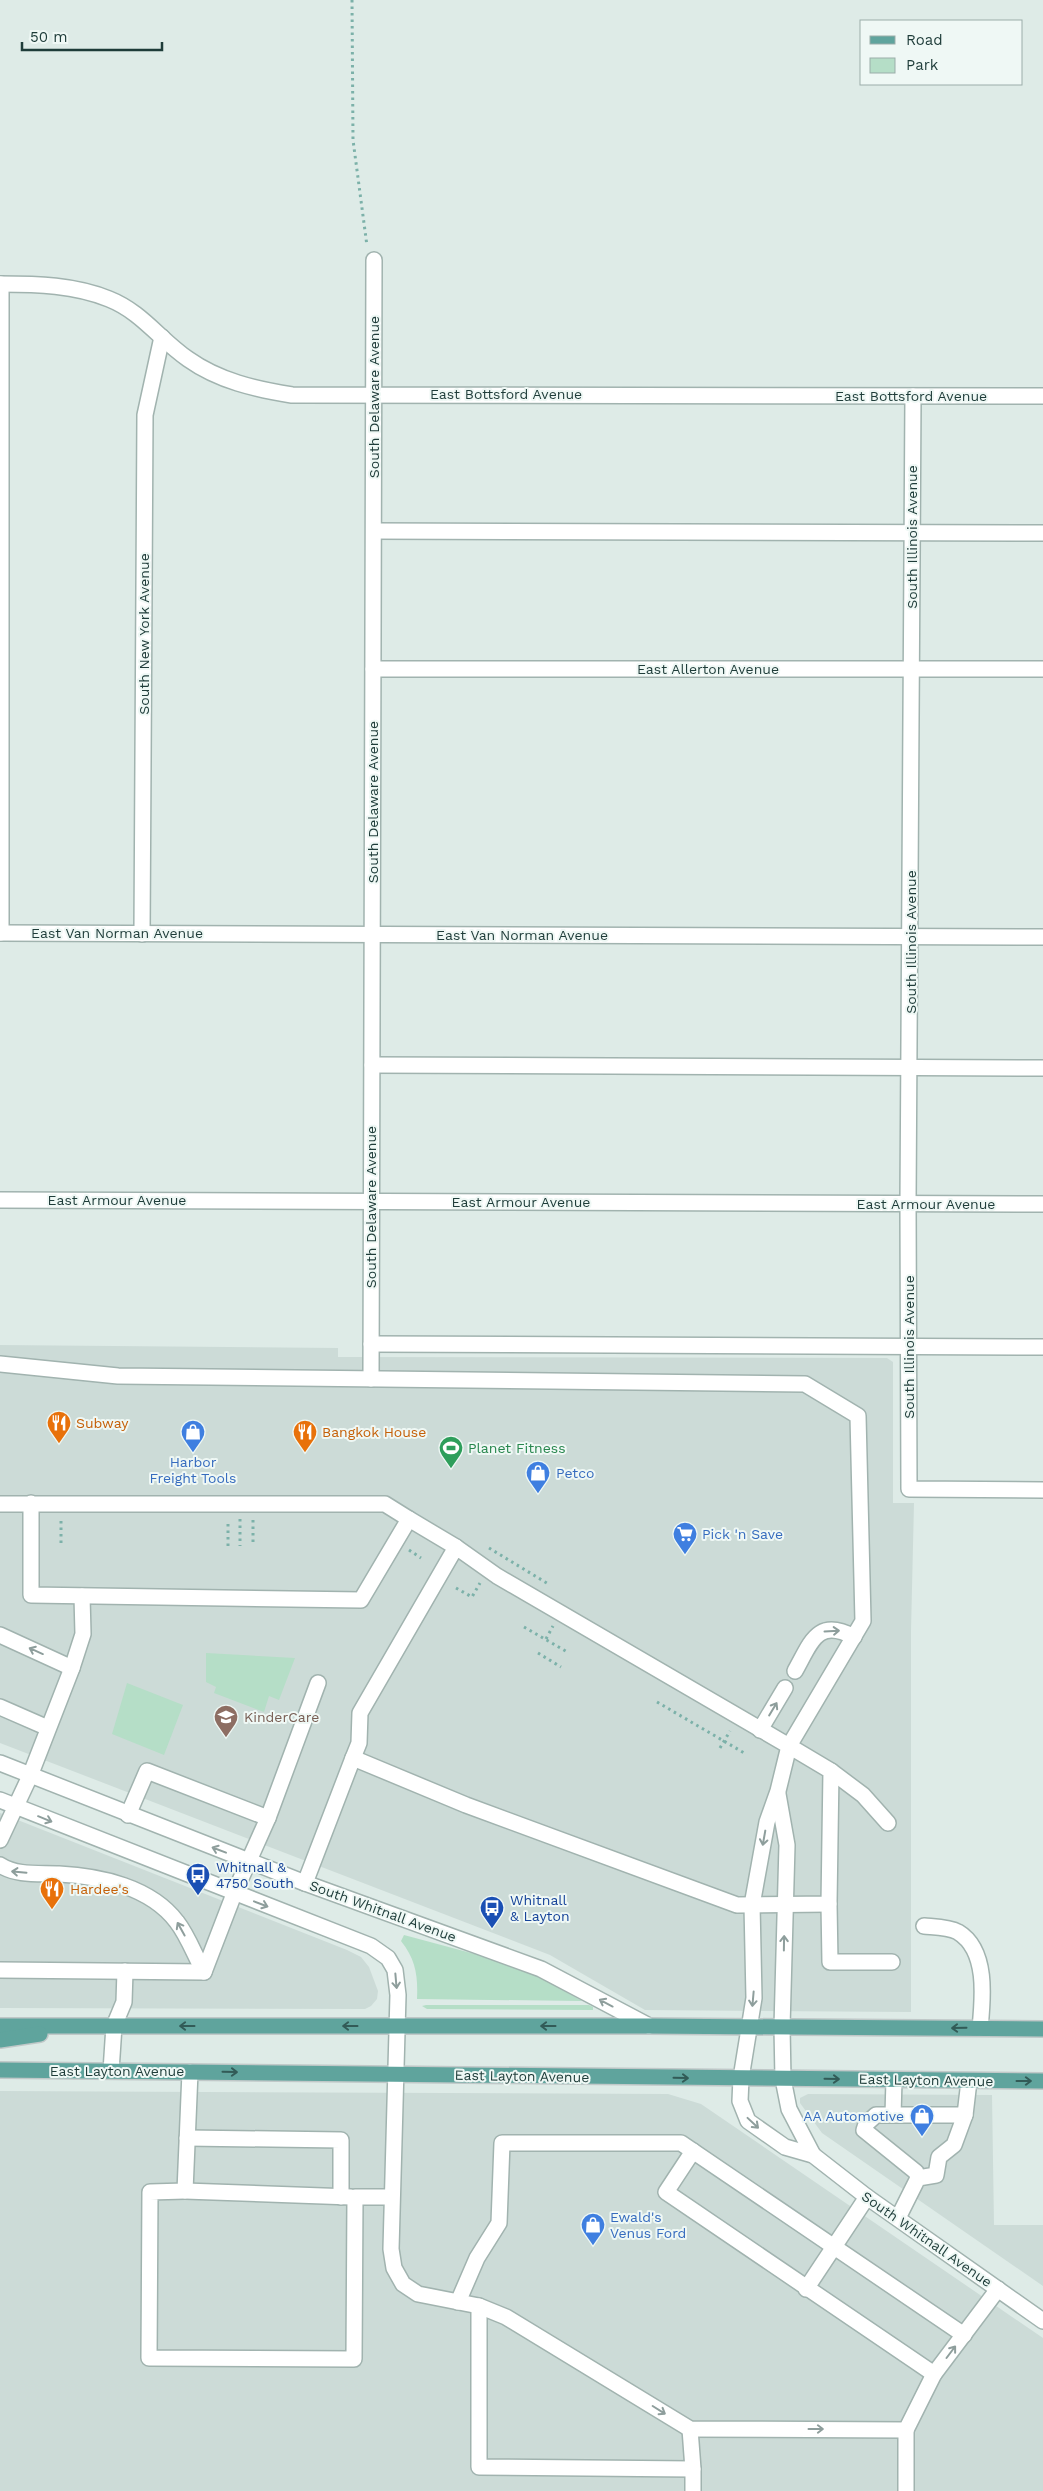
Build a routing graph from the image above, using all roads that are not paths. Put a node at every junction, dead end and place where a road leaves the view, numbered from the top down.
1 (374, 260) road end
2 (1, 284) edge
3 (162, 337) junction
4 (374, 394) junction
5 (913, 396) junction
6 (1043, 396) edge
7 (374, 530) junction
8 (912, 532) junction
9 (1043, 533) edge
10 (373, 669) junction
11 (912, 669) junction
12 (1043, 669) edge
13 (1, 933) edge
14 (142, 934) junction
15 (372, 934) junction
16 (911, 936) junction
17 (1043, 937) edge
18 (372, 1065) junction
19 (910, 1067) junction
20 (1043, 1068) edge
21 (0, 1200) edge
22 (371, 1202) junction
23 (908, 1203) junction
24 (1043, 1204) edge
25 (371, 1344) junction
26 (910, 1347) junction
27 (1043, 1347) edge
28 (0, 1364) edge
29 (371, 1379) junction
30 (1043, 1490) edge
31 (0, 1504) edge
32 (31, 1504) junction
33 (409, 1519) junction
34 (456, 1547) junction
35 (82, 1596) junction
36 (0, 1635) edge
37 (854, 1637) junction
38 (72, 1668) junction
39 (795, 1671) dead end
40 (318, 1683) dead end
41 (785, 1688) dead end
42 (0, 1707) edge
43 (48, 1728) junction
44 (760, 1730) junction
45 (789, 1746) junction
46 (353, 1758) junction
47 (0, 1763) edge
48 (831, 1771) junction
49 (30, 1776) junction
50 (778, 1791) junction
51 (0, 1800) edge
52 (16, 1807) junction
53 (128, 1815) junction
54 (268, 1818) junction
55 (888, 1823) dead end
56 (0, 1840) edge
57 (0, 1850) edge
58 (248, 1861) junction
59 (0, 1865) edge
60 (304, 1883) junction
61 (234, 1894) junction
62 (829, 1904) junction
63 (752, 1905) junction
64 (784, 1905) junction
65 (924, 1926) dead end
66 (892, 1962) dead end
67 (0, 1970) edge
68 (125, 1971) junction
69 (204, 1972) junction
70 (0, 2026) edge
71 (91, 2026) junction
72 (114, 2026) junction
73 (398, 2026) junction
74 (649, 2026) junction
75 (749, 2027) junction
76 (782, 2027) junction
77 (980, 2028) junction
78 (1043, 2029) edge
79 (0, 2040) edge
80 (0, 2070) edge
81 (111, 2071) junction
82 (190, 2072) junction
83 (395, 2074) junction
84 (741, 2078) junction
85 (783, 2079) junction
86 (894, 2080) junction
87 (969, 2081) junction
88 (1043, 2082) edge
89 (893, 2115) junction
90 (965, 2116) junction
91 (188, 2138) junction
92 (693, 2151) junction
93 (813, 2155) junction
94 (918, 2178) junction
95 (185, 2191) junction
96 (868, 2196) junction
97 (348, 2197) junction
98 (391, 2197) junction
99 (898, 2218) junction
100 (833, 2246) junction
101 (806, 2289) junction
102 (998, 2289) junction
103 (458, 2302) junction
104 (479, 2306) junction
105 (1043, 2321) edge
106 (964, 2335) junction
107 (934, 2374) junction
108 (690, 2429) junction
109 (906, 2430) junction
110 (693, 2469) junction
111 (693, 2491) edge
112 (906, 2491) edge

1 - 4 street, South Delaware Avenue
2 - 3 street, East Bottsford Avenue
2 - 13 street
3 - 4 street, East Bottsford Avenue
3 - 14 street, South New York Avenue
4 - 5 street, East Bottsford Avenue
4 - 7 street, South Delaware Avenue
5 - 6 street, East Bottsford Avenue
5 - 8 street, South Illinois Avenue
7 - 8 street
7 - 10 street, South Delaware Avenue
8 - 9 street
8 - 11 street, South Illinois Avenue
10 - 11 street, East Allerton Avenue
10 - 15 street, South Delaware Avenue
11 - 12 street, East Allerton Avenue
11 - 16 street, South Illinois Avenue
13 - 14 street, East Van Norman Avenue
14 - 15 street, East Van Norman Avenue
15 - 16 street, East Van Norman Avenue
15 - 18 street, South Delaware Avenue
16 - 17 street, East Van Norman Avenue
16 - 19 street, South Illinois Avenue
18 - 19 street
18 - 22 street, South Delaware Avenue
19 - 20 street
19 - 23 street, South Illinois Avenue
21 - 22 street, East Armour Avenue
22 - 23 street, East Armour Avenue
22 - 25 street, South Delaware Avenue
23 - 24 street, East Armour Avenue
23 - 26 street, South Illinois Avenue
25 - 26 street
25 - 29 street, South Delaware Avenue
26 - 27 street
26 - 30 street, South Illinois Avenue
28 - 29 street
29 - 37 street, South Whitnall Avenue
31 - 32 street
32 - 33 street
32 - 35 street
33 - 34 street
33 - 35 street
34 - 44 street
34 - 46 street
35 - 38 street
38 -> 36 street
39 -> 37 street
37 - 45 street, South Whitnall Avenue
38 - 43 street
40 - 54 street
44 -> 41 street
42 - 43 street
43 - 49 street
44 - 45 street
45 - 48 street
45 - 50 street, South Whitnall Avenue
46 - 60 street
46 - 63 street
47 - 49 street, South Whitnall Avenue
48 - 55 street
48 - 62 street
49 - 52 street
49 - 53 street, South Whitnall Avenue
50 -> 63 street, South Whitnall Avenue
50 - 64 street, South Whitnall Avenue
51 - 52 street
52 - 56 street
52 -> 61 street
53 - 54 street
58 -> 53 street, South Whitnall Avenue
54 - 58 street
56 - 57 street
58 - 60 street, South Whitnall Avenue
58 - 61 street
69 -> 59 street
74 -> 60 street, South Whitnall Avenue
61 - 69 street
61 -> 73 street
62 - 64 street
62 - 66 street
63 - 64 street
63 -> 75 street, South Whitnall Avenue
76 -> 64 street, South Whitnall Avenue
65 - 77 street
67 - 68 street
68 - 69 street
68 - 72 street
70 - 71 main road
71 - 72 main road
71 - 79 main road
73 -> 72 main road
72 - 81 street
74 -> 73 main road
73 - 83 street
74 - 75 main road
75 - 76 main road
75 - 84 street, South Whitnall Avenue
77 -> 76 main road
76 - 85 street, South Whitnall Avenue
77 - 78 main road
80 - 81 main road, East Layton Avenue
81 - 82 main road, East Layton Avenue
82 -> 83 main road, East Layton Avenue
82 - 91 street
83 -> 84 main road, East Layton Avenue
83 - 98 street
84 - 85 main road, East Layton Avenue
84 -> 93 street, South Whitnall Avenue
85 -> 86 main road, East Layton Avenue
85 - 93 street, South Whitnall Avenue
86 - 87 main road, East Layton Avenue
86 - 89 street
87 -> 88 main road, East Layton Avenue
87 - 90 street
89 - 90 street
89 - 94 street
90 - 94 street
91 - 95 street
91 - 97 street
92 - 100 street
92 - 101 street
92 - 103 street
93 - 96 street, South Whitnall Avenue
94 - 99 street
95 - 97 street
95 - 97 street
96 - 99 street, South Whitnall Avenue
96 - 100 street
97 - 98 street
98 - 103 street
99 - 102 street, South Whitnall Avenue
100 - 101 street
100 - 106 street
101 - 107 street
102 - 105 street, South Whitnall Avenue
102 - 106 street
103 - 104 street
104 -> 108 street
104 - 110 street
107 -> 106 street
107 - 109 street
108 -> 109 street
108 - 110 street
109 - 112 street
110 - 111 street

